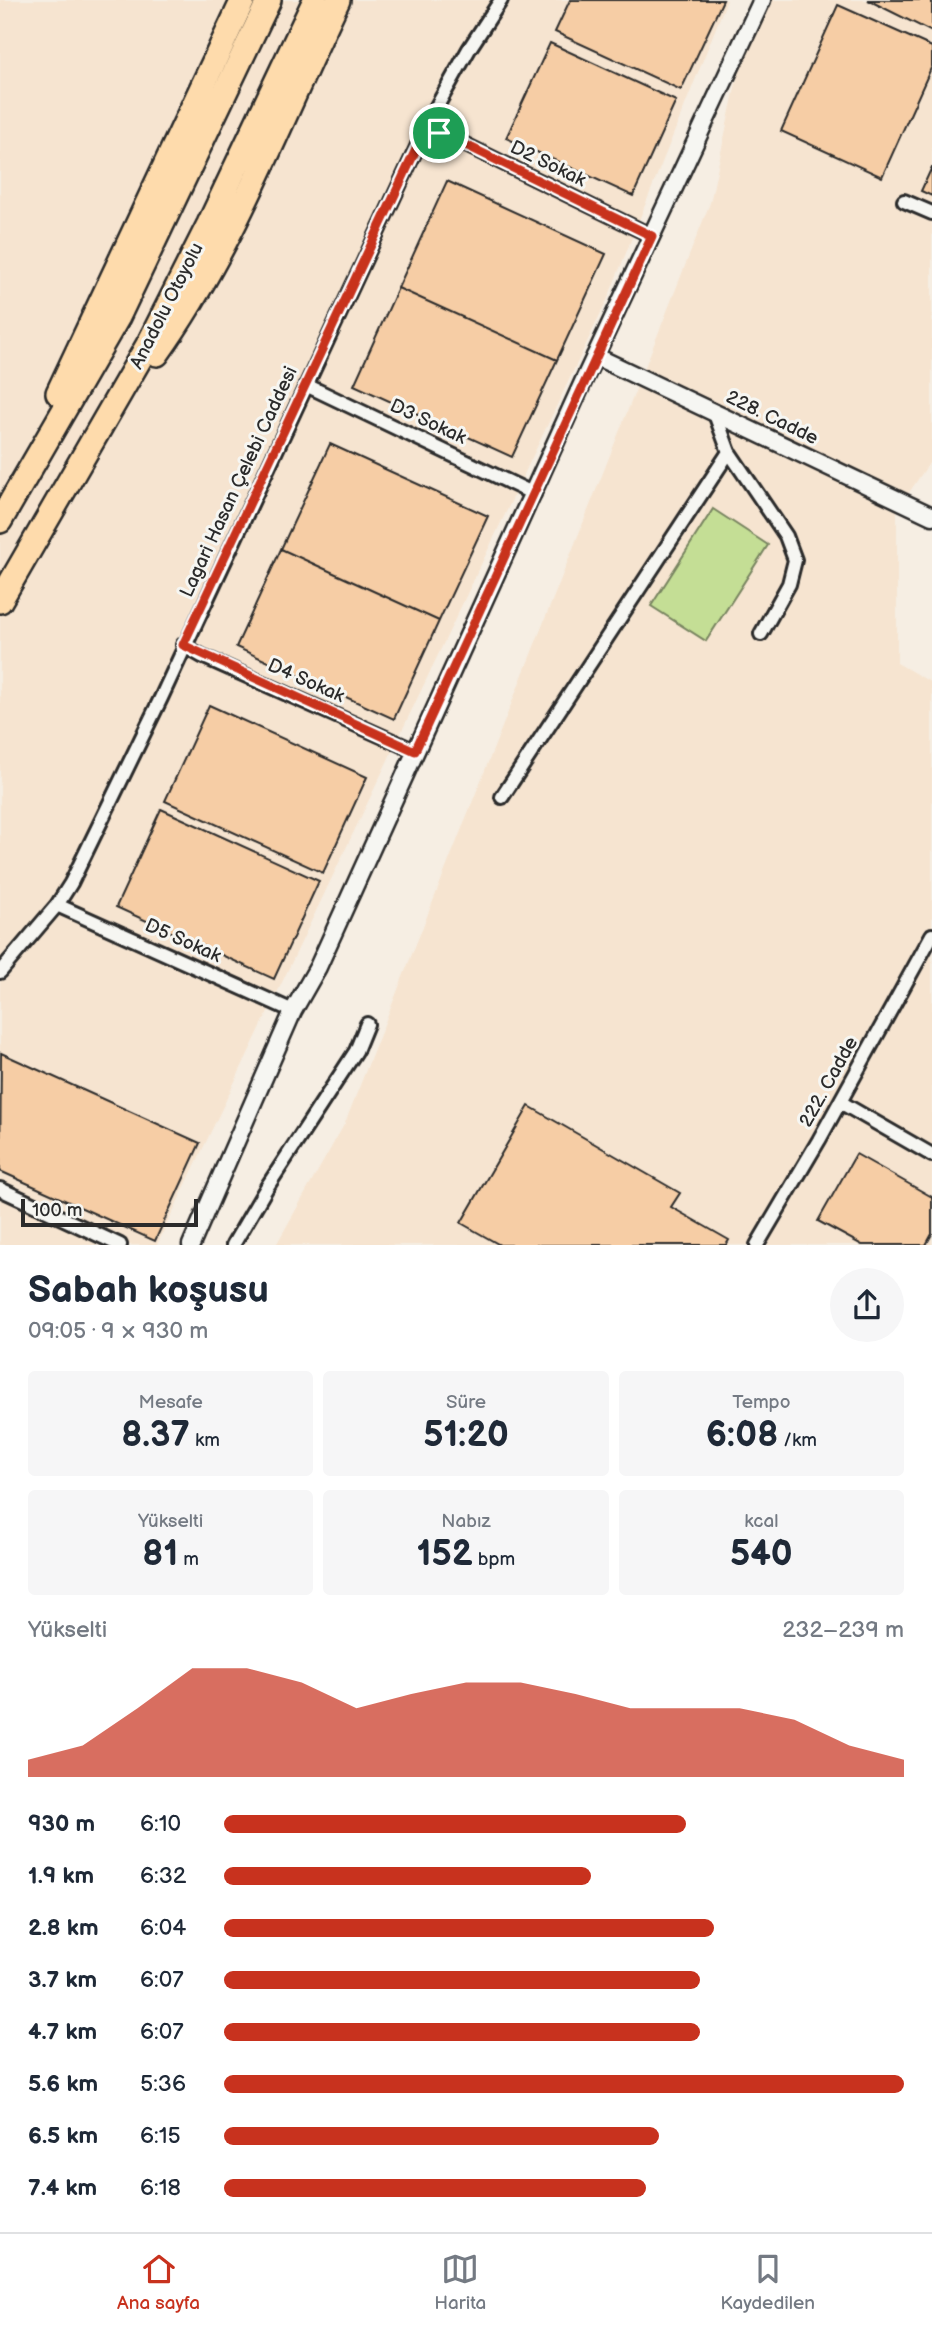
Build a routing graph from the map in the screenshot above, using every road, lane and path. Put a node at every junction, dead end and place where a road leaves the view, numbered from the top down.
1 (243, 0) edge
2 (268, 0) edge
3 (315, 0) edge
4 (338, 0) edge
5 (501, 0) edge
6 (762, 0) edge
7 (427, 126) junction
8 (904, 201) dead end
9 (932, 213) edge
10 (652, 236) junction
11 (595, 356) junction
12 (306, 386) junction
13 (715, 414) junction
14 (99, 432) junction
15 (729, 452) junction
16 (534, 494) junction
17 (0, 510) edge
18 (932, 516) edge
19 (0, 521) edge
20 (0, 601) edge
21 (761, 635) dead end
22 (183, 645) junction
23 (415, 751) junction
24 (502, 797) dead end
25 (57, 905) junction
26 (932, 935) edge
27 (0, 972) edge
28 (293, 1011) junction
29 (366, 1024) dead end
30 (840, 1102) junction
31 (932, 1155) edge
32 (0, 1189) edge
33 (120, 1245) edge
34 (191, 1245) edge
35 (233, 1245) edge
36 (757, 1245) edge

1 - 17 highway
2 - 19 highway, Anadolu Otoyolu
3 - 14 highway, Anadolu Otoyolu
4 - 14 highway
5 - 7 street, Lagari Hasan Çelebi Caddesi
6 - 10 street
7 - 10 street, D2 Sokak
7 - 12 street, Lagari Hasan Çelebi Caddesi
8 - 9 street
10 - 11 street
11 - 13 street, 228. Cadde
11 - 16 street
12 - 16 street, D3 Sokak
12 - 22 street, Lagari Hasan Çelebi Caddesi
13 - 15 street
13 - 18 street, 228. Cadde
14 - 20 highway, Anadolu Otoyolu
15 - 21 street
15 - 24 street
16 - 23 street
22 - 23 street, D4 Sokak
22 - 25 street, Lagari Hasan Çelebi Caddesi
23 - 28 street
25 - 27 street, Lagari Hasan Çelebi Caddesi
25 - 28 street, D5 Sokak
26 - 30 street, 222. Cadde
28 - 34 street
29 - 35 street
30 - 31 street
30 - 36 street, 222. Cadde
32 - 33 street

